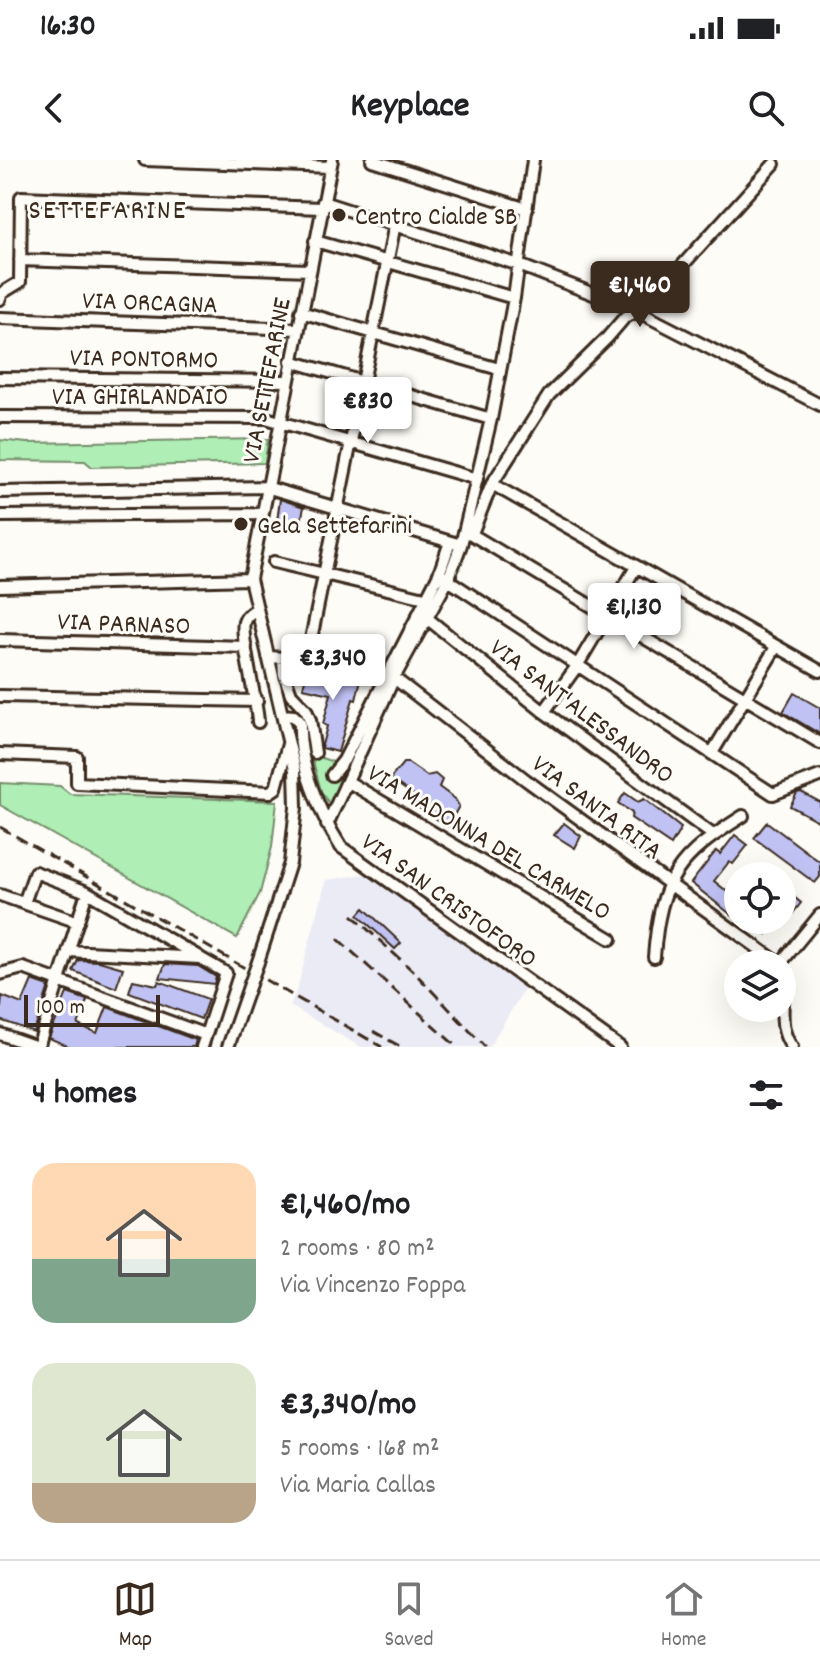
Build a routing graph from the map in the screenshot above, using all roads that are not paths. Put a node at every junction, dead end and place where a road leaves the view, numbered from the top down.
1 (145, 160) edge
2 (372, 160) edge
3 (520, 160) edge
4 (201, 161) edge
5 (533, 162) edge
6 (331, 164) edge
7 (774, 164) dead end
8 (323, 205) junction
9 (527, 209) junction
10 (395, 224) junction
11 (315, 241) junction
12 (20, 260) junction
13 (387, 262) junction
14 (519, 265) junction
15 (309, 270) junction
16 (514, 298) junction
17 (0, 299) edge
18 (637, 311) junction
19 (301, 312) junction
20 (0, 318) edge
21 (298, 329) junction
22 (373, 333) junction
23 (291, 361) junction
24 (499, 369) junction
25 (0, 378) edge
26 (287, 381) junction
27 (363, 381) junction
28 (820, 405) edge
29 (0, 417) edge
30 (491, 419) junction
31 (280, 420) junction
32 (351, 442) junction
33 (477, 479) junction
34 (492, 484) junction
35 (266, 487) junction
36 (0, 492) edge
37 (338, 507) junction
38 (261, 514) junction
39 (0, 516) edge
40 (468, 531) junction
41 (456, 543) junction
42 (274, 562) dead end
43 (636, 567) junction
44 (324, 574) junction
45 (443, 577) junction
46 (250, 579) junction
47 (0, 586) edge
48 (425, 598) junction
49 (257, 609) junction
50 (608, 616) junction
51 (428, 619) junction
52 (0, 640) edge
53 (246, 647) junction
54 (776, 647) junction
55 (268, 657) junction
56 (283, 658) junction
57 (307, 659) junction
58 (577, 666) junction
59 (820, 671) edge
60 (390, 677) junction
61 (0, 696) edge
62 (746, 698) junction
63 (257, 701) junction
64 (544, 712) junction
65 (282, 715) junction
66 (258, 722) dead end
67 (288, 742) junction
68 (820, 743) edge
69 (315, 753) dead end
70 (712, 753) junction
71 (0, 754) edge
72 (332, 775) dead end
73 (820, 776) edge
74 (347, 781) junction
75 (743, 816) dead end
76 (327, 825) junction
77 (713, 835) junction
78 (669, 886) junction
79 (87, 892) junction
80 (0, 895) edge
81 (24, 903) junction
82 (820, 915) edge
83 (78, 922) junction
84 (611, 939) dead end
85 (760, 950) edge
86 (791, 950) edge
87 (68, 951) junction
88 (654, 957) dead end
89 (200, 958) junction
90 (0, 974) edge
91 (59, 982) junction
92 (782, 1022) edge
93 (0, 1034) edge
94 (206, 1035) junction
95 (37, 1047) edge
96 (202, 1047) edge
97 (228, 1047) edge
98 (620, 1047) edge
99 (792, 1047) edge

1 - 4 street
2 - 9 street
3 - 5 street
4 - 6 street
5 - 9 street
6 - 8 street, VIA SETTEFARINE
7 - 18 street
8 - 10 street
8 - 11 street, VIA SETTEFARINE
8 - 12 street
9 - 14 street
10 - 13 street
10 - 14 street
11 - 13 street
11 - 15 street, VIA SETTEFARINE
12 - 15 street
12 - 17 street
13 - 16 street
13 - 22 street
14 - 16 street
14 - 18 street
15 - 19 street, VIA SETTEFARINE
16 - 24 street
18 - 28 street
18 - 34 street
19 - 21 street, VIA SETTEFARINE
19 - 22 street
20 - 21 street, VIA ORCAGNA
21 - 23 street, VIA SETTEFARINE
22 - 24 street
22 - 27 street
23 - 26 street, VIA SETTEFARINE
23 - 27 street
24 - 30 street
25 - 26 street, VIA PONTORMO
26 - 31 street, VIA SETTEFARINE
27 - 30 street
27 - 32 street
29 - 31 street, VIA GHIRLANDAIO
30 - 33 street
31 - 32 street, VIA GHIRLANDAIO
31 - 35 street, VIA SETTEFARINE
32 - 33 street, VIA GHIRLANDAIO
32 - 37 street
33 - 40 street
34 - 40 street
34 - 43 street
35 - 36 street
35 - 37 street
35 - 38 street, VIA SETTEFARINE
37 - 41 street
37 - 44 street
38 - 39 street
38 - 46 street, VIA SETTEFARINE
40 - 41 street
40 - 50 street
41 - 45 street
42 - 44 street
43 - 50 street
43 - 54 street
44 - 48 street
44 - 57 street
45 - 48 street
45 - 51 street
45 - 58 street
46 - 47 street
46 - 49 street, VIA SETTEFARINE
48 - 60 street
49 - 53 street
49 - 55 street, VIA SETTEFARINE
50 - 58 street
50 - 62 street
51 - 60 street
51 - 64 street, VIA SANT'ALESSANDRO
52 - 53 street, VIA PARNASO
53 - 63 street
54 - 59 street
54 - 62 street
55 - 56 street
55 - 65 street, VIA SETTEFARINE
56 - 57 street
56 - 69 street
57 - 60 street
58 - 64 street
58 - 70 street
60 - 72 street
60 - 74 street
60 - 78 street, VIA SANTA RITA
61 - 63 street
62 - 68 street
62 - 70 street
63 - 66 street
64 - 77 street, VIA SANT'ALESSANDRO
65 - 67 street, VIA SETTEFARINE
65 - 76 street, VIA SAN CRISTOFORO
67 - 71 street
67 - 97 street, VIA SETTEFARINE, bridge
70 - 73 street
74 - 76 street
74 - 84 street, VIA MADONNA DEL CARMELO
75 - 77 street
76 - 98 street, VIA SAN CRISTOFORO
77 - 78 street
78 - 85 street, VIA SANTA RITA
78 - 88 street
79 - 81 street
79 - 83 street
79 - 89 street
80 - 81 street
81 - 83 street
82 - 86 street
83 - 87 street
87 - 89 street
87 - 91 street
89 - 94 street
90 - 91 street
91 - 94 street
91 - 95 street
92 - 99 street
93 - 95 street
94 - 96 street

